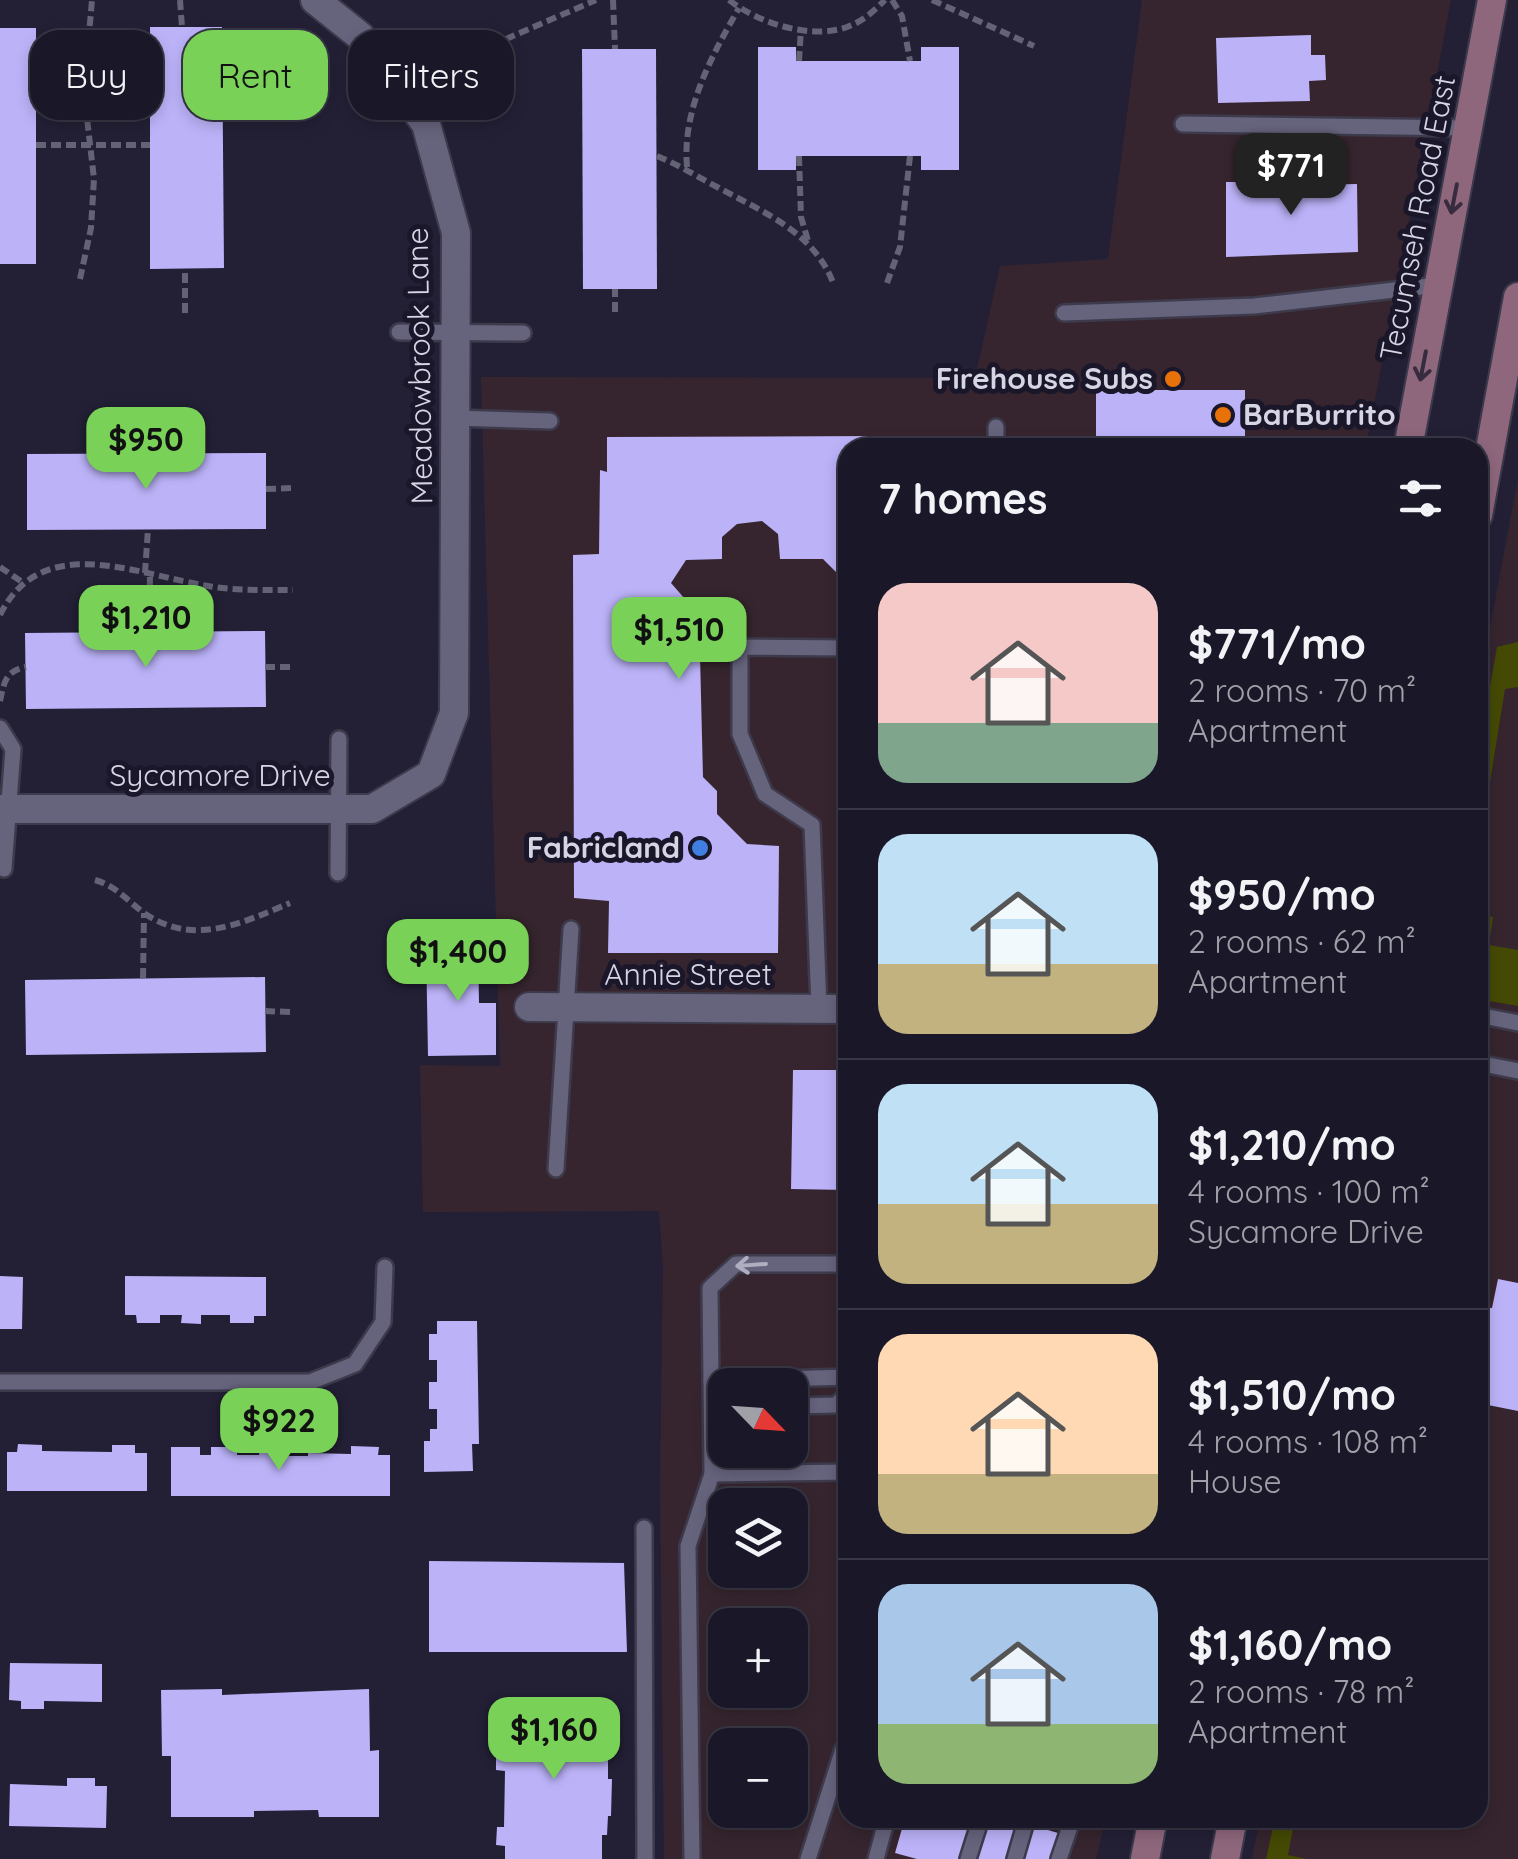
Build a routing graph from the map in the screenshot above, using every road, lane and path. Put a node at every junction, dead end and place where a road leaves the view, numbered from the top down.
1 (92, 0) edge
2 (180, 0) edge
3 (596, 0) edge
4 (613, 0) edge
5 (729, 0) edge
6 (889, 0) edge
7 (932, 0) edge
8 (1492, 0) edge
9 (319, 1) edge
10 (740, 8) junction
11 (182, 27) dead end
12 (801, 29) junction
13 (514, 36) edge
14 (1034, 46) dead end
15 (615, 50) dead end
16 (799, 61) dead end
17 (910, 61) dead end
18 (1183, 124) dead end
19 (1468, 128) junction
20 (89, 144) junction
21 (150, 144) dead end
22 (36, 145) dead end
23 (657, 156) dead end
24 (799, 156) dead end
25 (910, 156) dead end
26 (687, 169) junction
27 (810, 244) junction
28 (185, 268) dead end
29 (80, 278) dead end
30 (887, 283) dead end
31 (834, 285) dead end
32 (1438, 285) junction
33 (615, 289) dead end
34 (1517, 304) edge
35 (185, 312) dead end
36 (614, 312) dead end
37 (1064, 313) dead end
38 (399, 332) dead end
39 (456, 332) junction
40 (522, 333) dead end
41 (455, 418) junction
42 (550, 421) dead end
43 (996, 427) dead end
44 (996, 438) edge
45 (1410, 438) edge
46 (1488, 461) edge
47 (266, 488) dead end
48 (294, 488) dead end
49 (148, 530) dead end
50 (0, 567) edge
51 (147, 574) junction
52 (22, 582) junction
53 (294, 590) dead end
54 (0, 615) edge
55 (148, 632) dead end
56 (838, 648) edge
57 (26, 667) dead end
58 (265, 667) dead end
59 (294, 667) dead end
60 (0, 702) edge
61 (0, 728) edge
62 (339, 739) dead end
63 (431, 774) joint
64 (338, 808) junction
65 (4, 809) edge
66 (4, 869) dead end
67 (338, 873) dead end
68 (94, 880) dead end
69 (290, 903) dead end
70 (144, 912) junction
71 (571, 928) dead end
72 (143, 978) dead end
73 (529, 1007) dead end
74 (567, 1007) junction
75 (834, 1008) edge
76 (266, 1011) dead end
77 (292, 1012) dead end
78 (1488, 1017) edge
79 (1518, 1023) edge
80 (1488, 1065) edge
81 (1518, 1071) edge
82 (556, 1169) dead end
83 (838, 1264) edge
84 (385, 1267) dead end
85 (711, 1368) edge
86 (838, 1377) edge
87 (808, 1378) edge
88 (0, 1382) edge
89 (838, 1404) edge
90 (808, 1406) edge
91 (713, 1468) edge
92 (838, 1472) edge
93 (712, 1474) junction
94 (644, 1528) dead end
95 (838, 1765) edge
96 (884, 1828) edge
97 (977, 1828) edge
98 (1025, 1828) edge
99 (1070, 1828) edge
100 (1151, 1828) edge
101 (1231, 1828) edge
102 (645, 1859) edge
103 (692, 1859) edge
104 (808, 1859) edge
105 (876, 1859) edge
106 (968, 1859) edge
107 (1015, 1859) edge
108 (1059, 1859) edge
109 (1146, 1859) edge
110 (1225, 1859) edge

1 - 20 path
2 - 11 path
3 - 13 path
4 - 15 path
5 - 10 path
6 - 12 path
6 - 17 path
7 - 14 path
8 - 19 main road, Tecumseh Road East
9 - 39 street, Meadowbrook Lane
10 - 12 path
10 - 26 path
12 - 16 path
18 - 19 lane
19 -> 32 main road, Tecumseh Road East
20 - 21 path
20 - 22 path
20 - 29 path
23 - 26 path
24 - 27 path
25 - 30 path
26 - 27 path
27 - 31 path
28 - 35 path
32 - 37 lane
32 -> 45 main road, Tecumseh Road East
33 - 36 path
34 - 46 main road
38 - 39 lane
39 - 40 lane
39 - 41 street, Meadowbrook Lane
41 - 42 lane
41 - 63 street, Meadowbrook Lane
43 - 44 lane
47 - 48 path
49 - 51 path
50 - 52 path
51 - 52 path
51 - 53 path
51 - 55 path
52 - 54 path
56 - 75 lane
57 - 60 path
58 - 59 path
61 - 65 lane
62 - 64 lane
63 - 64 street, Sycamore Drive
64 - 65 street, Sycamore Drive
64 - 67 lane
65 - 66 lane
68 - 70 path
69 - 70 path
70 - 72 path
71 - 74 lane
73 - 74 street, Annie Street
74 - 75 street, Annie Street
74 - 82 lane
76 - 77 path
78 - 79 lane
80 - 81 lane
83 -> 85 lane
84 - 88 lane
86 - 87 lane
89 - 90 lane
91 - 93 lane
92 - 93 lane
93 - 103 lane
94 - 102 lane
95 - 104 lane
96 - 105 lane
97 - 106 lane
98 - 107 lane
99 - 108 lane
100 - 109 main road
101 - 110 main road

